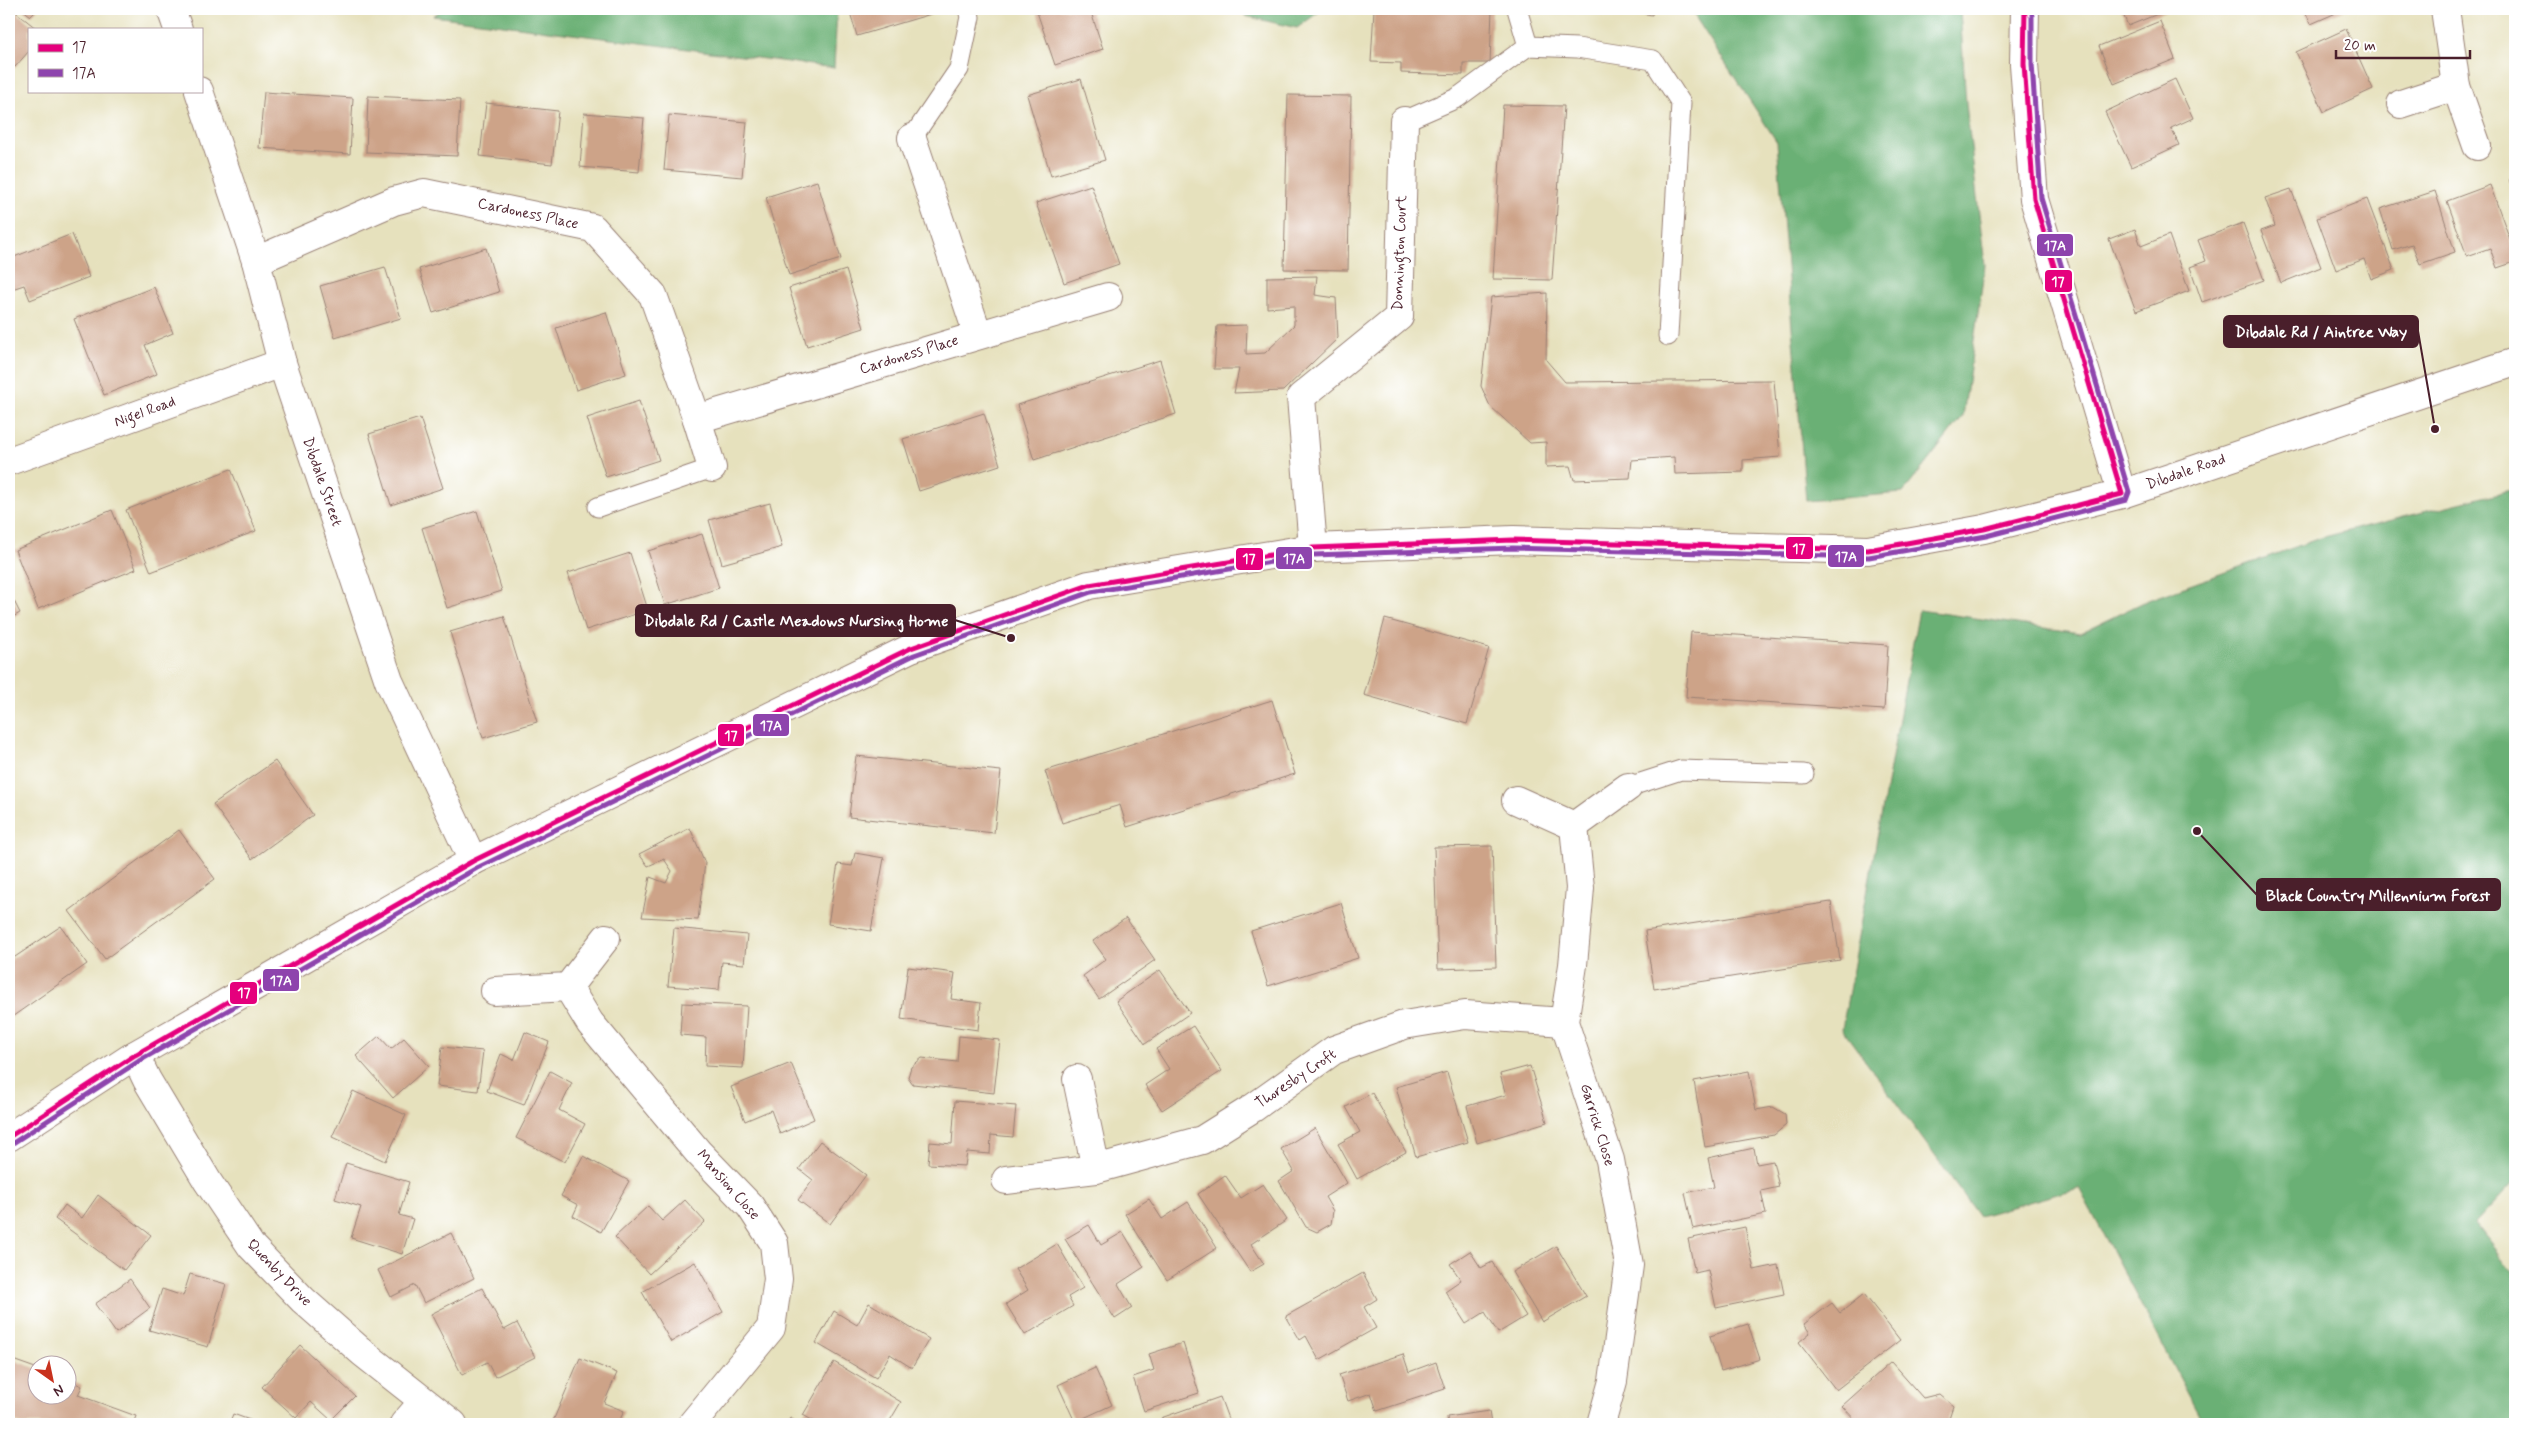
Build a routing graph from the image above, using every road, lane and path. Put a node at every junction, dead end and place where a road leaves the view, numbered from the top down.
1 (171, 9) edge
2 (968, 9) edge
3 (1517, 9) edge
4 (2025, 9) edge
5 (2445, 9) edge
6 (178, 28) edge
7 (1528, 46) junction
8 (2456, 86) junction
9 (199, 92) edge
10 (2401, 104) dead end
11 (1404, 122) joint
12 (912, 138) joint
13 (2477, 146) dead end
14 (256, 261) junction
15 (1108, 297) dead end
16 (978, 335) junction
17 (1668, 336) dead end
18 (2515, 362) edge
19 (282, 363) junction
20 (697, 419) junction
21 (9, 461) edge
22 (712, 468) joint
23 (2122, 494) junction
24 (598, 507) dead end
25 (1313, 548) junction
26 (1804, 774) dead end
27 (1628, 787) joint
28 (1516, 800) dead end
29 (1574, 826) junction
30 (473, 861) junction
31 (606, 938) dead end
32 (568, 987) junction
33 (495, 991) dead end
34 (1564, 1022) junction
35 (135, 1055) junction
36 (1077, 1079) dead end
37 (9, 1137) edge
38 (1096, 1169) junction
39 (1006, 1180) dead end
40 (423, 1402) junction
41 (404, 1424) edge
42 (453, 1424) edge
43 (692, 1424) edge
44 (1601, 1424) edge

1 - 6 street
2 - 12 lane
3 - 7 lane
4 - 23 street
5 - 8 street
7 - 11 lane
7 - 17 lane
8 - 10 street
8 - 13 street
9 - 14 street, Dibdale Street
11 - 25 street, Donnington Court
12 - 16 street, Cardoness Place
14 - 19 street, Dibdale Street
14 - 20 street, Cardoness Place
15 - 16 street, Cardoness Place
16 - 20 street, Cardoness Place
18 - 23 street, Dibdale Road
19 - 21 street, Nigel Road
19 - 30 street, Dibdale Street
20 - 22 street, Cardoness Place
22 - 24 lane
23 - 25 street, Dibdale Road
25 - 30 street, Dibdale Road
26 - 27 lane
27 - 29 street
28 - 29 street
29 - 34 street, Garrick Close
30 - 35 street, Dibdale Road
31 - 32 street
32 - 33 street
32 - 43 street, Mansion Close
34 - 38 street, Thoresby Croft
34 - 44 street, Garrick Close
35 - 37 street, Dibdale Road
35 - 40 street, Quenby Drive
36 - 38 street
38 - 39 street, Thoresby Croft
40 - 41 street
40 - 42 street, Quenby Drive

